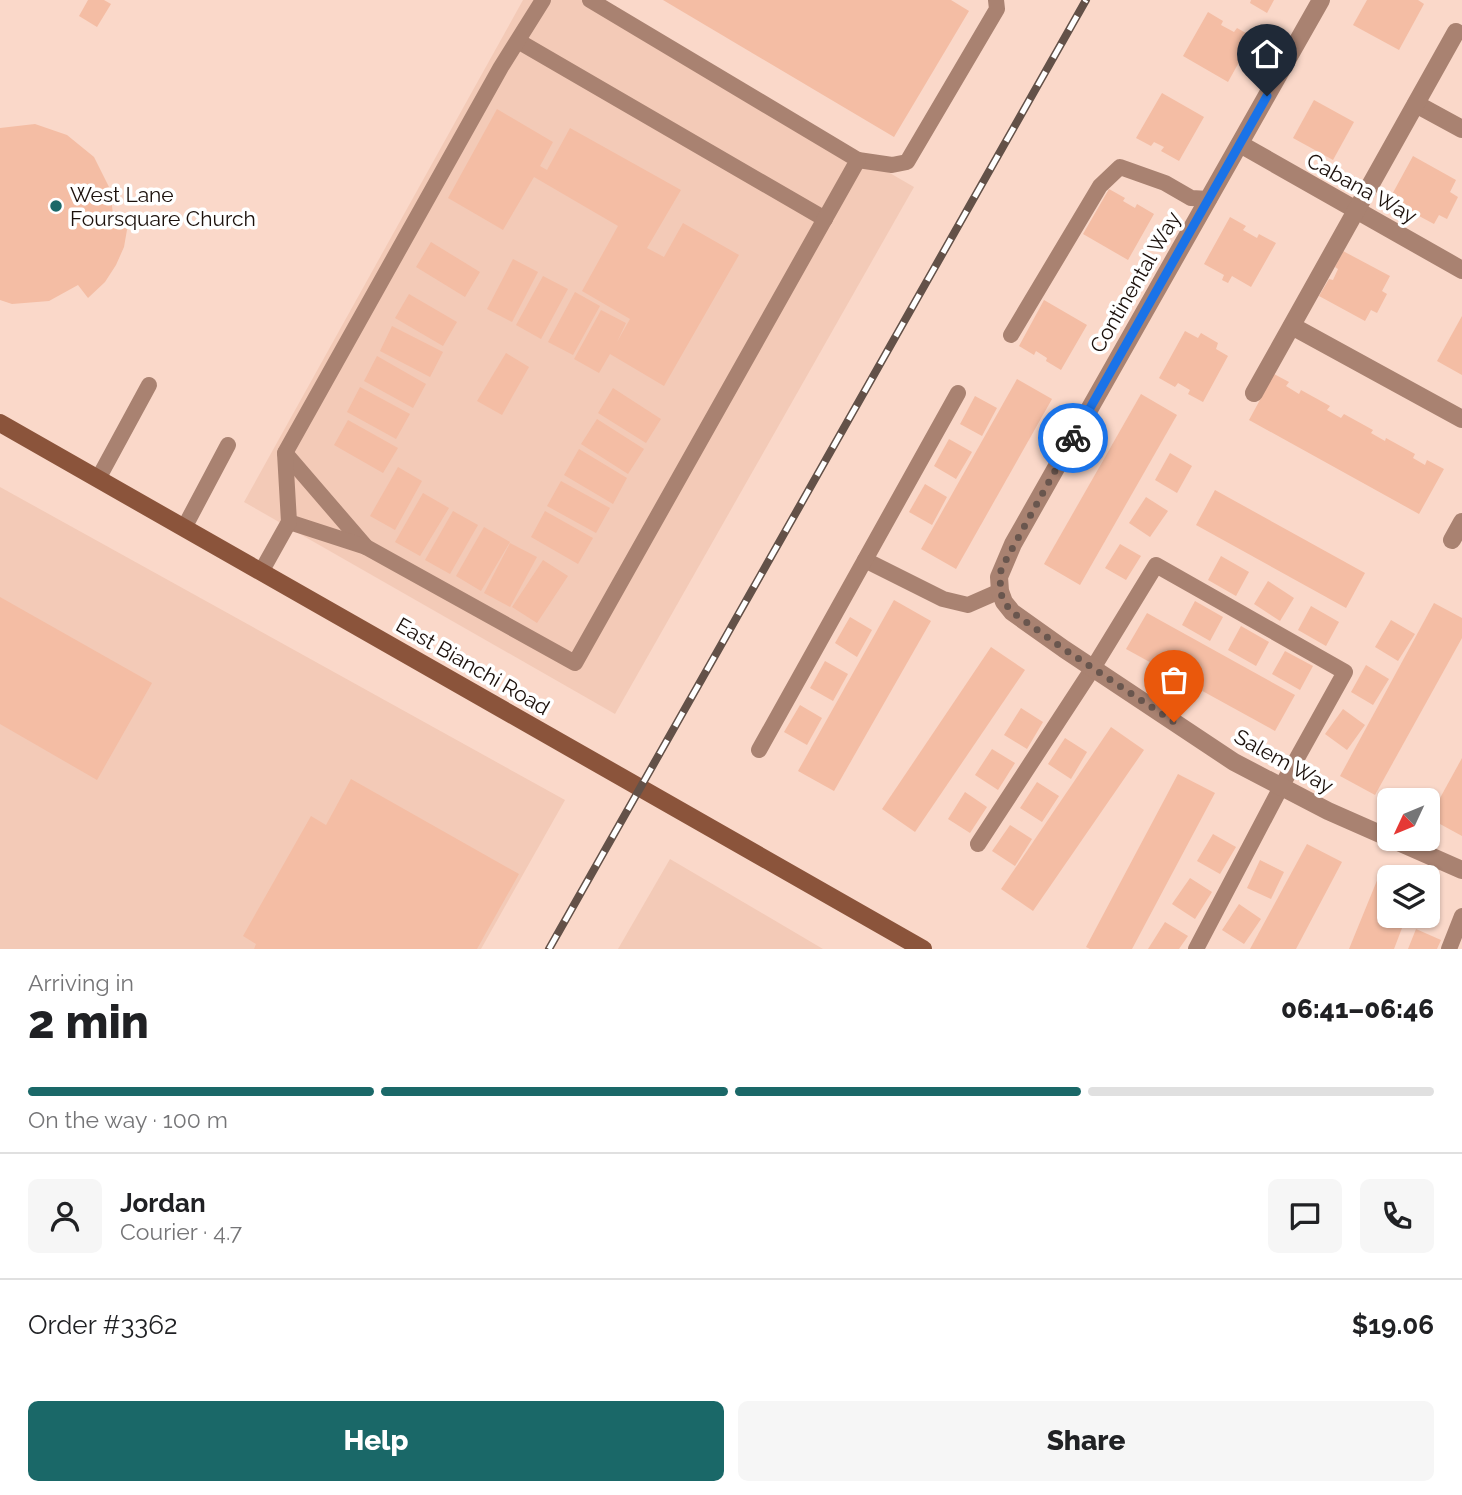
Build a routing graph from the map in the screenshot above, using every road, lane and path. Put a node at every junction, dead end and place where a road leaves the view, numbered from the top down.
1 (543, 0) edge
2 (590, 0) edge
3 (996, 0) edge
4 (1321, 0) edge
5 (1456, 32) dead end
6 (518, 40) junction
7 (1416, 104) junction
8 (1462, 129) edge
9 (1240, 145) junction
10 (858, 160) junction
11 (1209, 199) junction
12 (1357, 211) junction
13 (825, 219) junction
14 (1462, 270) edge
15 (1292, 326) junction
16 (1011, 335) dead end
17 (149, 385) dead end
18 (958, 393) dead end
19 (1254, 393) dead end
20 (1462, 419) edge
21 (0, 423) edge
22 (228, 445) dead end
23 (285, 453) junction
24 (98, 479) junction
25 (289, 522) junction
26 (1462, 522) edge
27 (184, 528) junction
28 (1452, 540) dead end
29 (366, 547) junction
30 (865, 560) junction
31 (261, 572) junction
32 (1000, 591) junction
33 (1093, 668) junction
34 (759, 750) dead end
35 (1281, 787) junction
36 (978, 844) dead end
37 (1462, 870) edge
38 (1462, 916) edge
39 (923, 949) edge
40 (1196, 949) edge
41 (1449, 949) edge

1 - 6 lane
2 - 10 lane
3 - 10 lane
4 - 9 street, Continental Way
5 - 7 street
6 - 13 lane
6 - 23 lane
7 - 8 street
7 - 12 street
9 - 11 street, Continental Way
9 - 12 street, Cabana Way
10 - 13 lane
11 - 16 lane
11 - 32 street, Continental Way
12 - 14 street, Cabana Way
12 - 15 street
13 - 29 lane
15 - 19 street
15 - 20 street
17 - 24 lane
18 - 30 lane
21 - 24 street, East Bianchi Road
22 - 27 lane
23 - 25 lane
23 - 29 lane
24 - 27 street, East Bianchi Road
25 - 29 lane
25 - 31 lane
26 - 28 street
27 - 31 street, East Bianchi Road
30 - 32 lane
30 - 34 lane
31 - 39 street, East Bianchi Road
32 - 33 street, Salem Way
33 - 35 street, Salem Way
33 - 35 lane
33 - 36 lane
35 - 37 street, Salem Way
35 - 40 lane
38 - 41 lane

